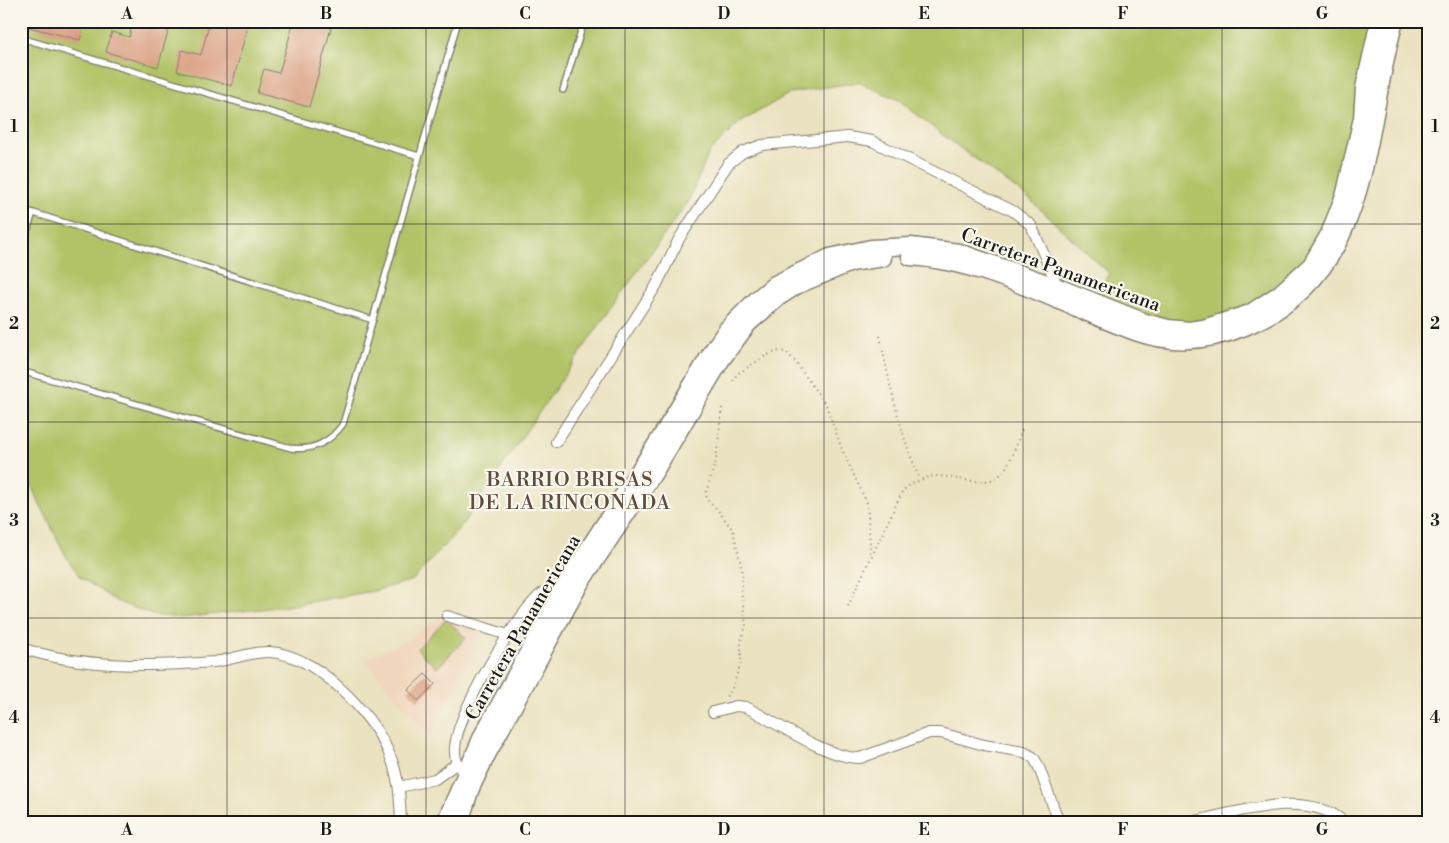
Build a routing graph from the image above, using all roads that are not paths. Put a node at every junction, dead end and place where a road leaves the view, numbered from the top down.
1 (458, 21) edge
2 (584, 21) edge
3 (1379, 21) edge
4 (1395, 21) edge
5 (21, 38) edge
6 (563, 90) dead end
7 (419, 156) junction
8 (21, 210) edge
9 (33, 213) junction
10 (21, 249) edge
11 (1058, 287) junction
12 (373, 320) junction
13 (21, 371) edge
14 (556, 442) dead end
15 (568, 580) junction
16 (447, 616) dead end
17 (508, 635) junction
18 (21, 648) edge
19 (713, 712) road end
20 (460, 770) junction
21 (400, 787) junction
22 (400, 822) edge
23 (444, 822) edge
24 (460, 822) edge
25 (1060, 822) edge
26 (1190, 822) edge
27 (1344, 822) edge

1 - 7 lane
2 - 6 lane
3 - 11 main road, Carretera Panamericana
4 - 24 main road, Carretera Panamericana
5 - 7 lane
7 - 12 lane
8 - 9 lane
9 - 10 lane
9 - 12 lane
11 - 14 street
11 - 15 main road, Carretera Panamericana
12 - 13 lane
15 - 17 street
15 - 20 main road, Carretera Panamericana
16 - 17 street
17 - 20 street
18 - 21 street
19 - 25 street
20 - 21 street
20 - 23 main road, Carretera Panamericana
21 - 22 street
26 - 27 street

